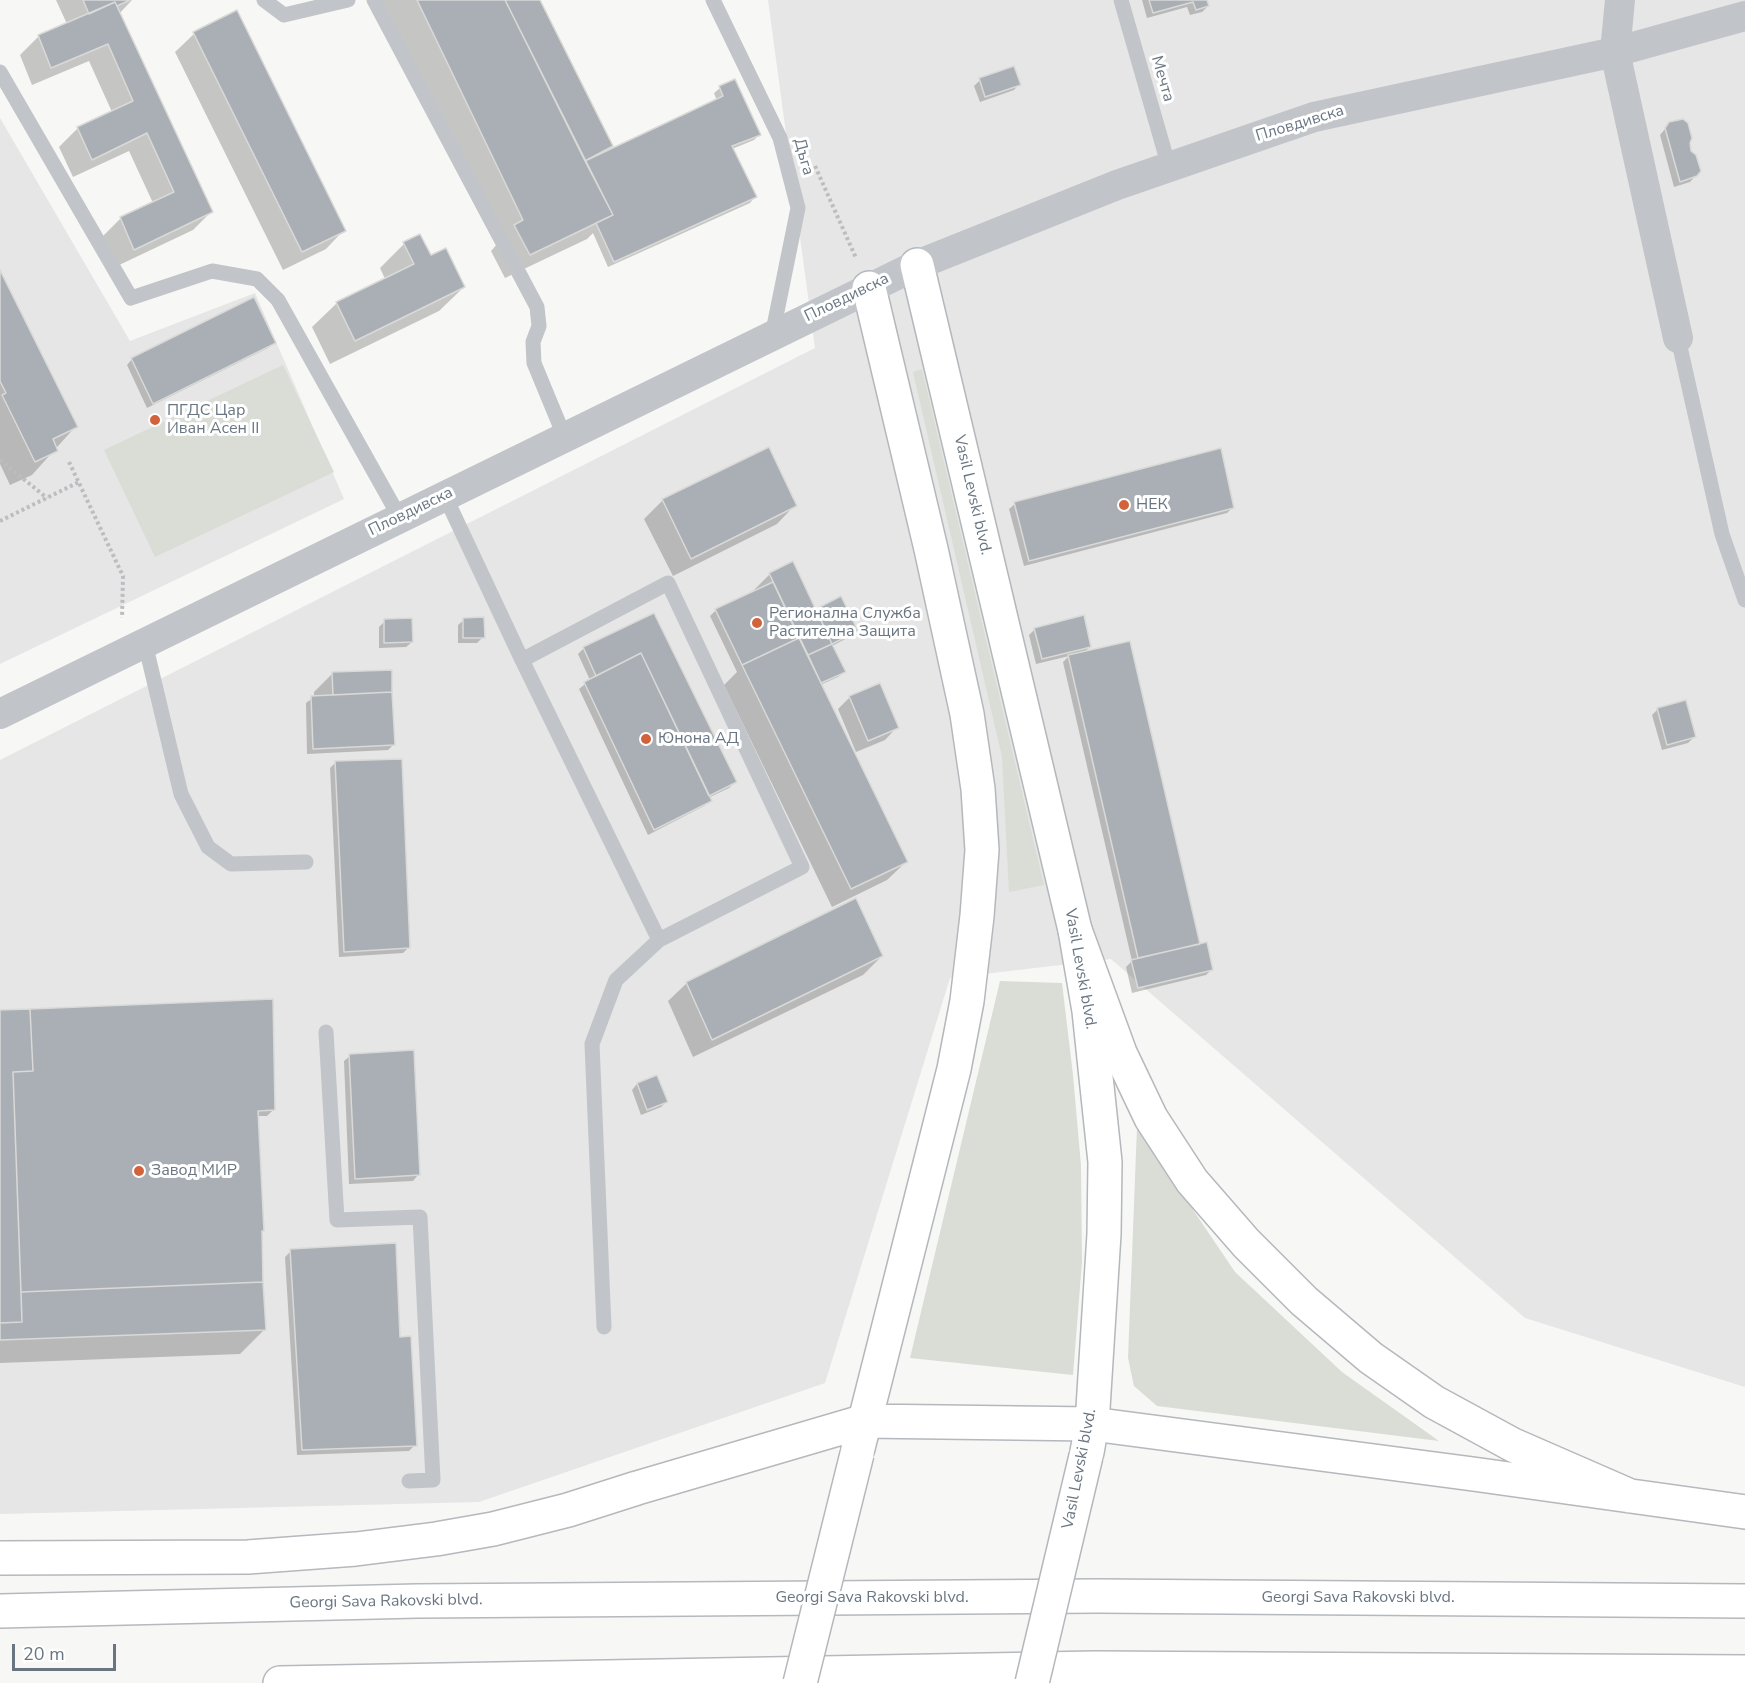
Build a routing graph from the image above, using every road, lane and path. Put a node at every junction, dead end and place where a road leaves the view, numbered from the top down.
1 (264, 0) edge
2 (348, 0) edge
3 (375, 0) edge
4 (713, 0) edge
5 (1121, 0) edge
6 (1620, 0) edge
7 (1745, 16) edge
8 (1615, 52) junction
9 (0, 72) edge
10 (1169, 167) junction
11 (917, 265) junction
12 (869, 288) junction
13 (772, 336) junction
14 (1678, 338) joint
15 (565, 438) junction
16 (0, 459) edge
17 (69, 462) dead end
18 (79, 482) junction
19 (445, 496) junction
20 (47, 498) junction
21 (400, 518) junction
22 (0, 520) edge
23 (1745, 600) edge
24 (133, 649) junction
25 (522, 660) junction
26 (0, 714) edge
27 (306, 862) dead end
28 (1075, 930) junction
29 (659, 940) junction
30 (326, 1032) dead end
31 (604, 1327) dead end
32 (865, 1421) junction
33 (1092, 1425) junction
34 (409, 1481) dead end
35 (1630, 1496) junction
36 (1745, 1512) edge
37 (0, 1558) edge
38 (1745, 1601) edge
39 (0, 1611) edge
40 (1745, 1672) edge
41 (280, 1683) edge
42 (800, 1683) edge
43 (1032, 1683) edge

1 - 2 lane
3 - 15 lane
4 - 13 lane, Дъга
5 - 10 lane, Мечта
6 - 8 street
7 - 8 street, Пловдивска
8 - 10 street, Пловдивска
8 - 14 street
9 - 21 lane
10 - 11 street, Пловдивска
11 - 12 street, Пловдивска
11 - 28 main road, Vasil Levski blvd.
12 - 13 street, Пловдивска
12 - 32 main road
13 - 15 street, Пловдивска
14 - 23 lane
15 - 19 street, Пловдивска
16 - 20 path
17 - 18 path
18 - 20 path
18 - 24 path
19 - 21 street, Пловдивска
19 - 25 lane
20 - 22 path
21 - 24 street, Пловдивска
24 - 26 street, Пловдивска
24 - 27 lane
25 - 29 lane
25 - 29 lane
28 - 33 main road, Vasil Levski blvd.
28 - 35 main road
29 - 31 lane
30 - 34 lane
32 - 33 main road
32 - 37 main road
32 - 42 main road, bridge
33 - 35 main road
33 - 43 main road, Vasil Levski blvd., bridge
35 - 36 main road
38 - 39 main road, Georgi Sava Rakovski blvd.
40 - 41 main road

